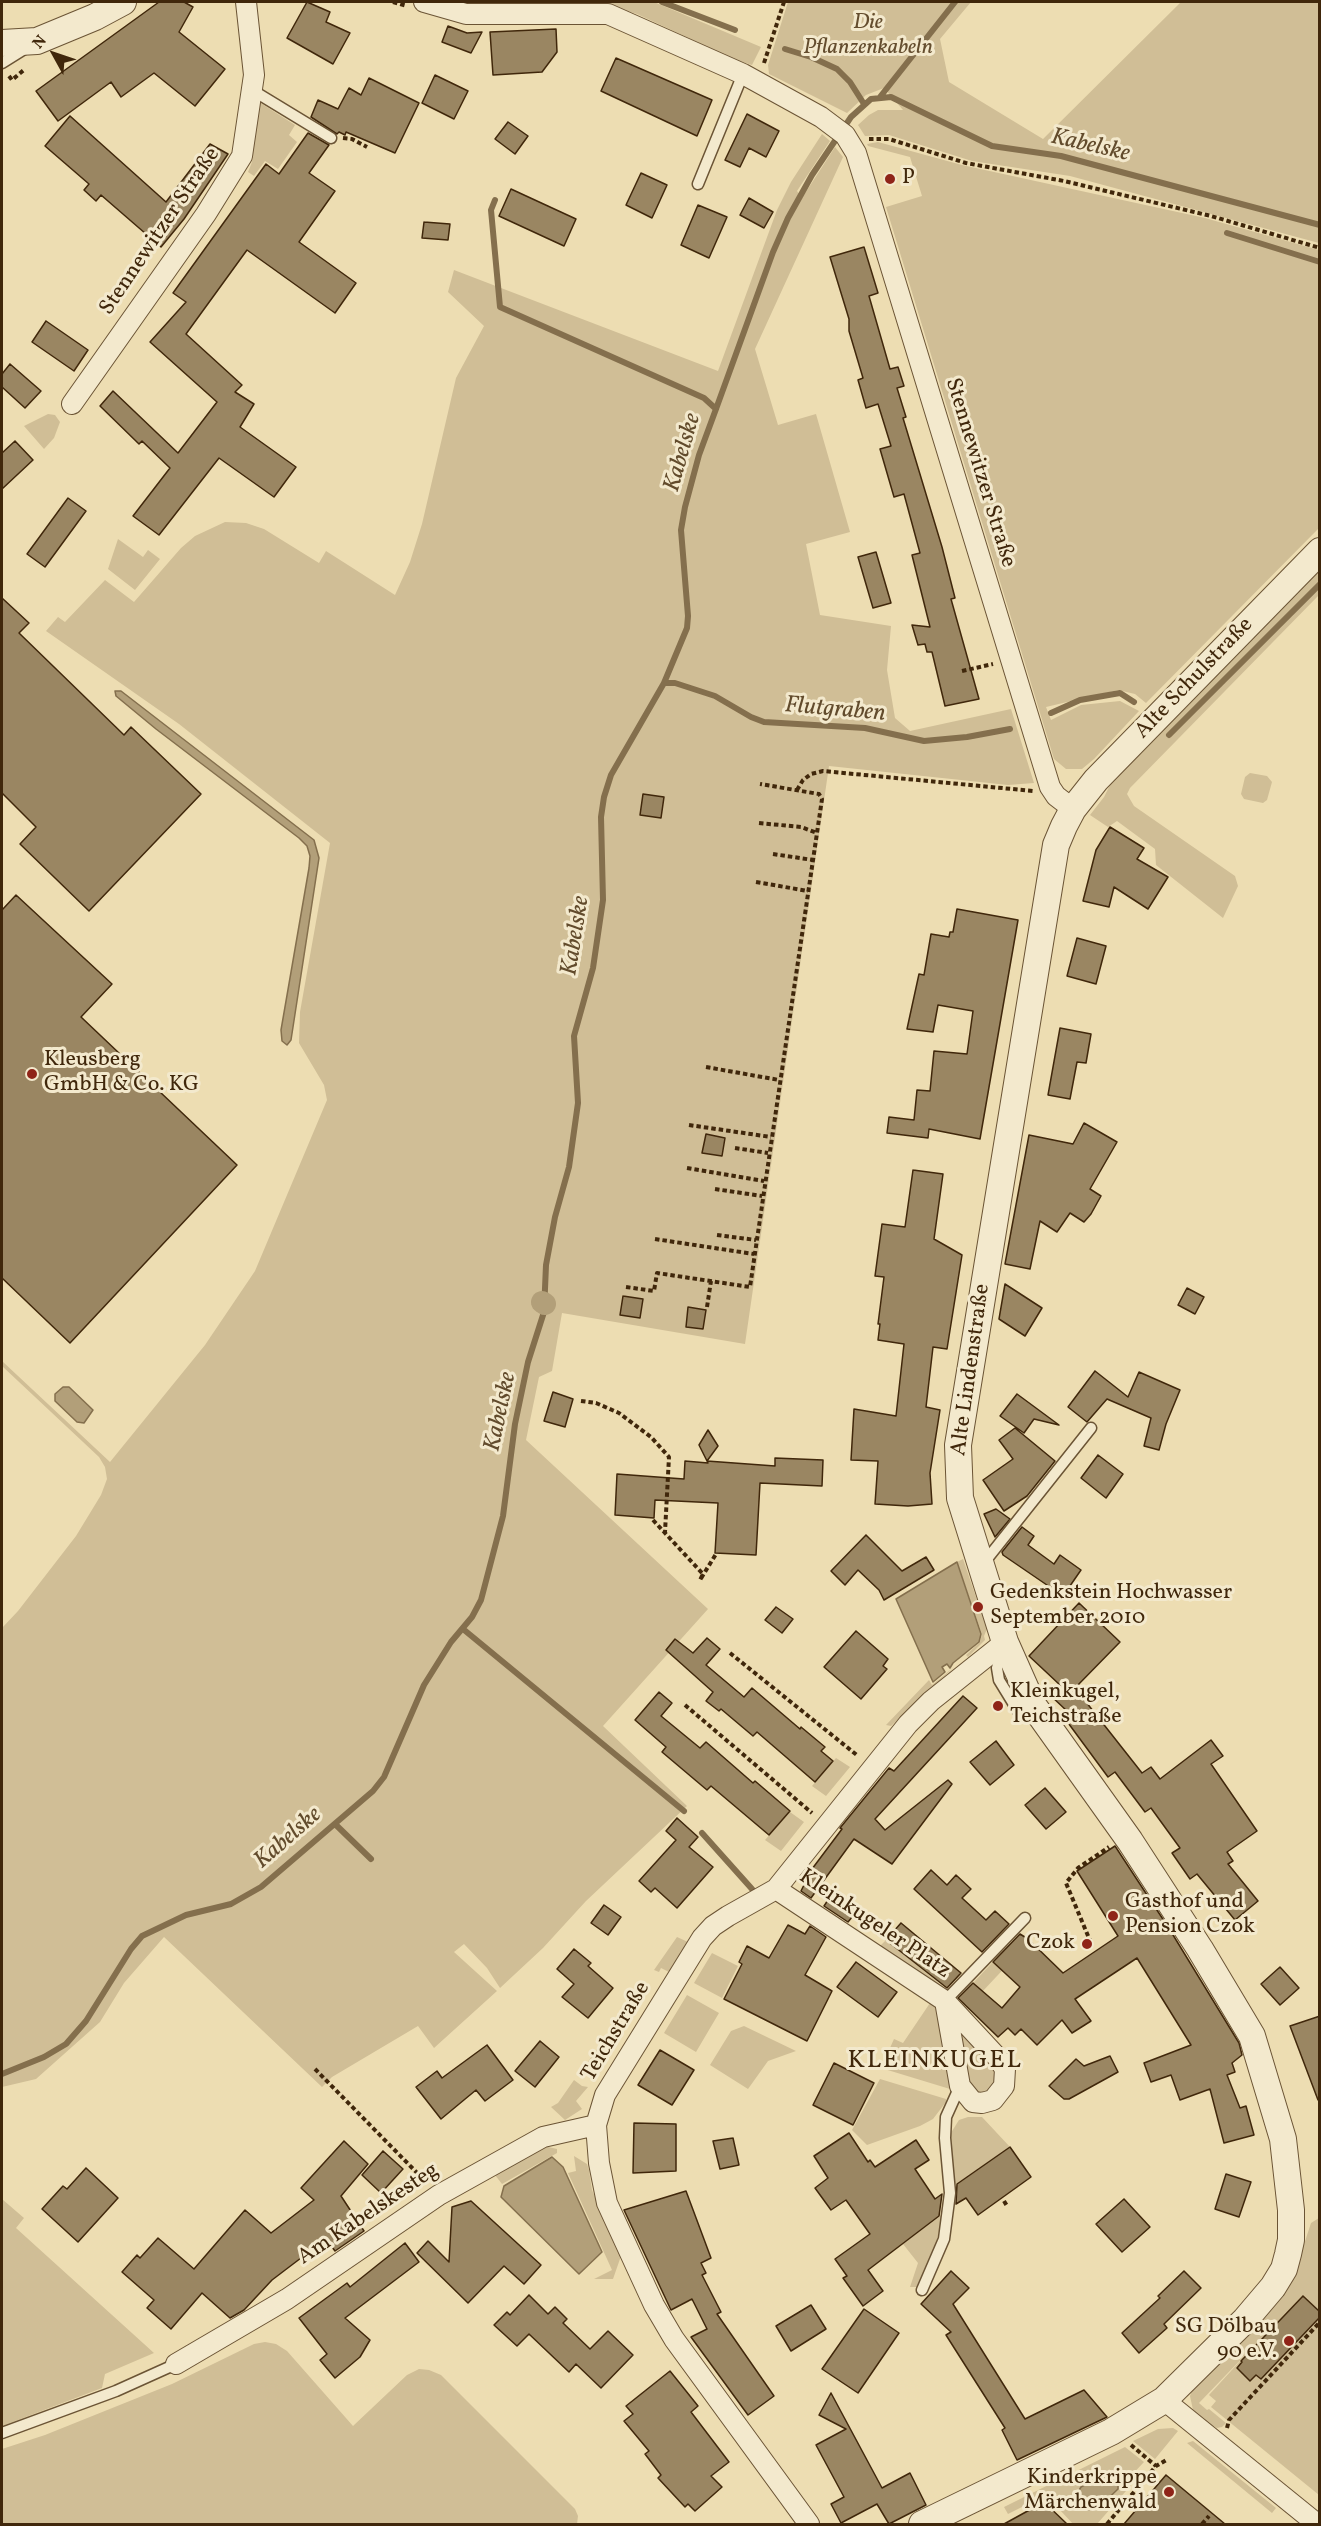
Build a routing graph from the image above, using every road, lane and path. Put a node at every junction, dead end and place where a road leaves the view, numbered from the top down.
1 (123, 2) edge
2 (393, 2) edge
3 (784, 2) edge
4 (246, 3) edge
5 (420, 5) edge
6 (37, 41) junction
7 (2, 43) edge
8 (2, 63) edge
9 (750, 78) junction
10 (252, 90) junction
11 (331, 138) joint
12 (852, 144) junction
13 (367, 147) dead end
14 (698, 183) dead end
15 (1320, 248) edge
16 (72, 404) dead end
17 (1320, 552) edge
18 (998, 663) dead end
19 (962, 671) dead end
20 (760, 784) dead end
21 (797, 790) junction
22 (1037, 791) dead end
23 (1073, 809) junction
24 (759, 823) dead end
25 (817, 833) junction
26 (773, 854) dead end
27 (813, 860) junction
28 (756, 882) dead end
29 (808, 891) junction
30 (706, 1067) dead end
31 (779, 1080) junction
32 (689, 1125) dead end
33 (771, 1137) junction
34 (735, 1148) dead end
35 (768, 1153) junction
36 (687, 1168) dead end
37 (764, 1181) junction
38 (715, 1189) dead end
39 (762, 1196) junction
40 (717, 1235) dead end
41 (656, 1239) dead end
42 (756, 1240) junction
43 (754, 1254) junction
44 (711, 1281) junction
45 (626, 1287) dead end
46 (707, 1307) dead end
47 (581, 1401) dead end
48 (1091, 1428) dead end
49 (653, 1520) dead end
50 (665, 1532) junction
51 (716, 1554) dead end
52 (981, 1566) junction
53 (1005, 1642) junction
54 (730, 1653) dead end
55 (685, 1705) dead end
56 (872, 1767) junction
57 (826, 1825) junction
58 (1117, 1842) dead end
59 (776, 1889) junction
60 (1025, 1918) dead end
61 (1091, 1943) dead end
62 (945, 2001) junction
63 (315, 2069) dead end
64 (960, 2086) junction
65 (596, 2125) junction
66 (439, 2195) junction
67 (1004, 2201) dead end
68 (1007, 2206) dead end
69 (922, 2290) dead end
70 (1320, 2322) edge
71 (176, 2364) joint
72 (1164, 2400) junction
73 (1118, 2428) junction
74 (2, 2433) edge
75 (1225, 2435) dead end
76 (1168, 2459) dead end
77 (1156, 2466) junction
78 (1209, 2516) dead end
79 (809, 2524) edge
80 (922, 2524) edge
81 (1107, 2524) edge
82 (1202, 2524) edge
83 (1317, 2524) edge

1 - 6 street
2 - 5 path
3 - 9 path
4 - 10 street, Stennewitzer Straße
5 - 9 street
6 - 7 street
6 - 8 lane
9 - 12 street
9 - 14 lane
10 - 11 lane
10 - 16 street, Stennewitzer Straße
11 - 13 path
12 - 15 path
12 - 23 street, Stennewitzer Straße
17 - 23 street, Alte Schulstraße
18 - 19 path
20 - 21 path
21 - 22 path
21 - 25 path
23 - 52 street, Alte Lindenstraße
24 - 25 path
25 - 27 path
26 - 27 path
27 - 29 path
28 - 29 path
29 - 31 path
30 - 31 path
31 - 33 path
32 - 33 path
33 - 35 path
34 - 35 path
35 - 37 path
36 - 37 path
37 - 39 path
38 - 39 path
39 - 42 path
40 - 42 path
41 - 43 path
42 - 43 path
43 - 44 path
44 - 45 path
44 - 46 path
47 - 50 path
48 - 52 lane
49 - 50 path
50 - 51 path
52 - 53 street, Alte Lindenstraße
53 - 56 street, Teichstraße
53 - 72 street, Alte Lindenstraße
54 - 56 path
55 - 57 path
56 - 57 street, Teichstraße
57 - 59 street, Teichstraße
58 - 61 path
59 - 62 street, Kleinkugeler Platz
59 - 65 street, Teichstraße
60 - 62 lane
62 - 64 street, Kleinkugeler Platz
62 - 64 street, Kleinkugeler Platz
63 - 66 path
64 - 69 lane
65 - 66 street, Am Kabelskesteg
65 - 79 street, Teichstraße
66 - 71 street, Am Kabelskesteg
67 - 68 path
70 - 75 path
71 - 74 lane
72 - 73 street, Alte Lindenstraße
72 - 83 street
73 - 77 path
73 - 80 street, Alte Lindenstraße
76 - 77 path
77 - 81 path
78 - 82 path

